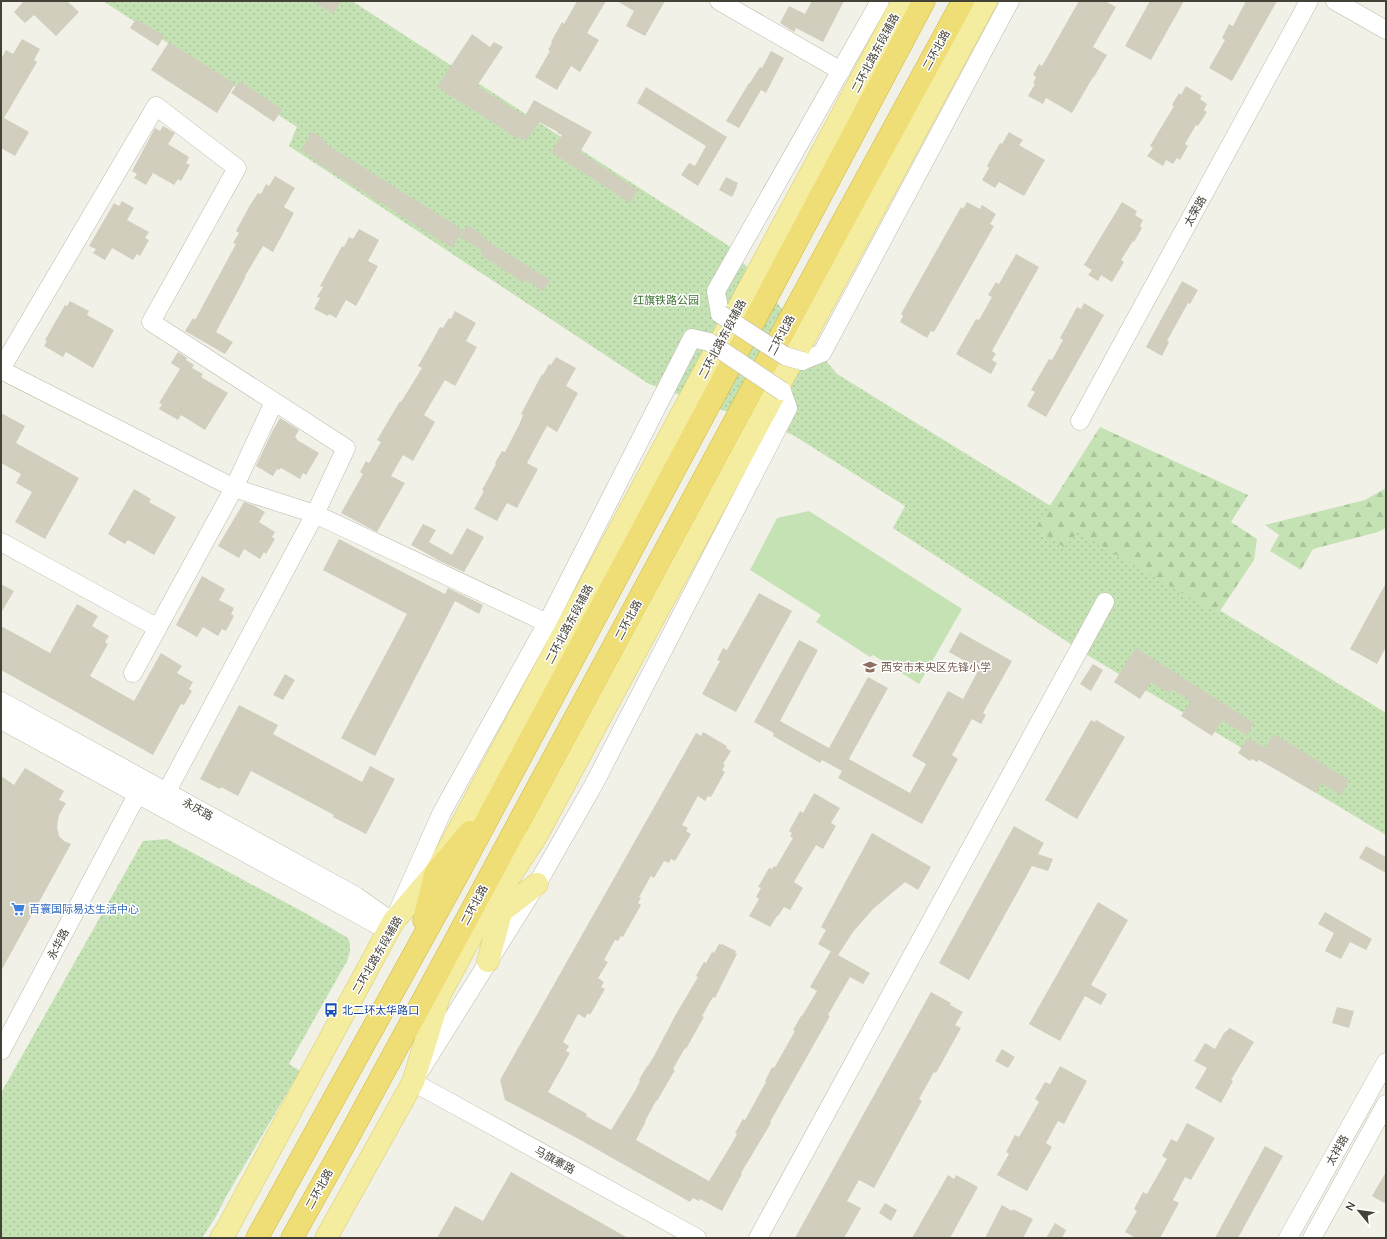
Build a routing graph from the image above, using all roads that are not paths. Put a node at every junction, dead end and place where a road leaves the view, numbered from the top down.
1 (719, 1) edge
2 (880, 1) edge
3 (903, 1) edge
4 (924, 1) edge
5 (963, 1) edge
6 (986, 1) edge
7 (1010, 1) edge
8 (1309, 1) edge
9 (1335, 1) edge
10 (1386, 30) edge
11 (841, 71) junction
12 (1, 369) edge
13 (274, 402) junction
14 (1080, 421) dead end
15 (234, 488) junction
16 (315, 514) junction
17 (1, 542) edge
18 (1105, 602) dead end
19 (547, 623) junction
20 (158, 628) junction
21 (133, 673) dead end
22 (1, 701) edge
23 (1, 720) edge
24 (137, 794) junction
25 (163, 799) junction
26 (497, 801) junction
27 (436, 872) junction
28 (510, 876) junction
29 (537, 884) junction
30 (501, 911) junction
31 (391, 926) junction
32 (473, 933) junction
33 (417, 947) junction
34 (445, 959) junction
35 (488, 961) junction
36 (440, 994) junction
37 (1, 1051) edge
38 (1386, 1062) edge
39 (414, 1082) junction
40 (1386, 1104) edge
41 (258, 1236) edge
42 (293, 1237) edge
43 (221, 1238) edge
44 (326, 1238) edge
45 (697, 1238) edge
46 (758, 1238) edge
47 (1288, 1238) edge
48 (1312, 1238) edge

1 - 11 street
2 - 11 street
3 - 27 main road, 二环北路东段辅路
4 - 26 highway
5 - 34 highway, 二环北路
6 - 28 main road
7 - 11 street, bridge
8 - 14 street, 太荣路
9 - 10 street
12 - 13 street
12 - 15 street
13 - 15 street
13 - 16 street
15 - 16 street
15 - 20 street
16 - 19 street
16 - 25 street
17 - 20 street
18 - 46 street
19 - 29 street, bridge
19 - 31 street
20 - 21 street
22 - 25 street, 永庆路
23 - 24 street, 永庆路
24 - 25 street, 永庆路
24 - 37 street, 永华路
25 - 31 street, 永庆路
26 - 27 highway
26 - 33 highway
27 - 31 main road, 二环北路东段辅路
27 - 33 highway
28 - 30 main road
28 - 32 main road
29 - 30 main road
29 - 35 street
30 - 32 main road
30 - 35 main road
31 - 43 main road, 二环北路东段辅路
32 - 34 highway
32 - 36 main road
33 - 41 highway
34 - 36 highway
34 - 42 highway, 二环北路
35 - 39 street
36 - 39 main road
38 - 47 street, 太祥路
39 - 44 main road
39 - 45 street, 马旗寨路
40 - 48 street, 太祥路

